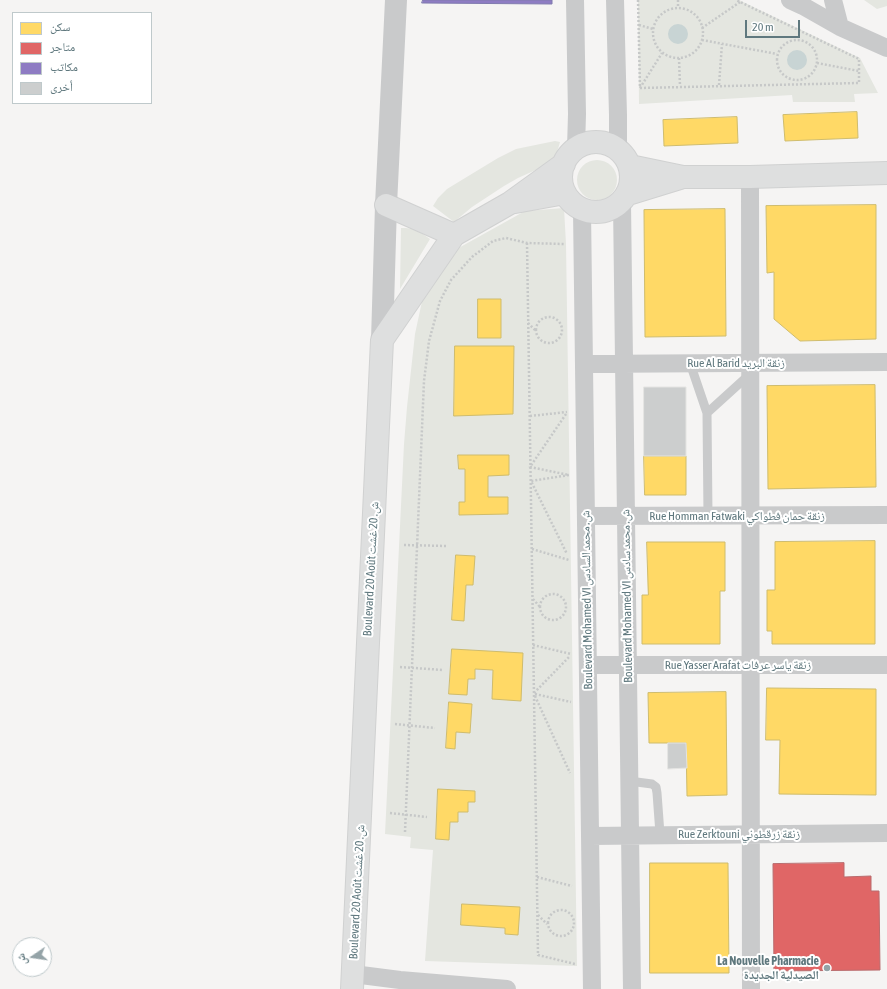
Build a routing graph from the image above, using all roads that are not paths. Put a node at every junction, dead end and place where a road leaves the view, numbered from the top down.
1 (396, 0) edge
2 (575, 0) edge
3 (615, 0) edge
4 (790, 0) edge
5 (833, 0) edge
6 (840, 27) junction
7 (887, 48) edge
8 (570, 156) junction
9 (624, 157) junction
10 (887, 174) edge
11 (683, 177) junction
12 (750, 177) junction
13 (565, 193) junction
14 (625, 198) junction
15 (510, 203) junction
16 (386, 205) junction
17 (582, 210) junction
18 (454, 234) junction
19 (382, 340) junction
20 (887, 362) edge
21 (690, 363) junction
22 (584, 364) junction
23 (624, 364) junction
24 (750, 368) junction
25 (707, 413) junction
26 (887, 515) edge
27 (586, 516) junction
28 (626, 516) junction
29 (708, 516) junction
30 (750, 516) junction
31 (588, 665) junction
32 (628, 665) junction
33 (750, 665) junction
34 (887, 665) edge
35 (629, 781) junction
36 (887, 833) edge
37 (660, 834) junction
38 (751, 834) junction
39 (630, 835) junction
40 (590, 836) junction
41 (352, 982) edge
42 (507, 989) edge
43 (592, 989) edge
44 (632, 989) edge
45 (751, 989) edge

1 - 16 street
2 - 8 street
3 - 9 street
4 - 6 street
5 - 6 street
6 - 7 street
8 - 9 main road
8 - 13 main road
8 - 15 main road
9 - 11 main road
9 - 14 main road
10 - 12 main road
11 - 12 main road
11 - 14 main road
12 - 24 street
13 - 15 main road
13 - 17 main road
14 - 17 main road
14 - 23 street, Boulevard Mohamed VI ش. محمد سادس
15 - 18 main road
16 - 18 main road
16 - 19 street
17 - 22 street, Boulevard Mohamed VI ش. محمد السادس
18 - 19 main road
19 - 41 main road, Boulevard 20 Août ش. 20 غشت
20 - 24 street, Rue Al Barid زنقة البريد
21 - 23 street, Rue Al Barid زنقة البريد
21 - 24 street, Rue Al Barid زنقة البريد
21 - 25 lane
22 - 23 street, Rue Al Barid زنقة البريد
22 - 27 street, Boulevard Mohamed VI ش. محمد السادس
23 - 28 street, Boulevard Mohamed VI ش. محمد سادس
24 - 25 lane
24 - 30 street
25 - 29 lane
26 - 30 street, Rue Homman Fatwaki زنقة حمان فطواكي
27 - 28 street, Rue Homman Fatwaki زنقة حمان فطواكي
27 - 31 street, Boulevard Mohamed VI ش. محمد السادس
28 - 29 street, Rue Homman Fatwaki زنقة حمان فطواكي
28 - 32 street, Boulevard Mohamed VI ش. محمد سادس
29 - 30 street, Rue Homman Fatwaki زنقة حمان فطواكي
30 - 33 street
31 - 32 street, Rue Yasser Arafat زنقة ياسر عرفات
31 - 40 street, Boulevard Mohamed VI ش. محمد السادس
32 - 33 street, Rue Yasser Arafat زنقة ياسر عرفات
32 - 35 street, Boulevard Mohamed VI ش. محمد سادس
33 - 34 street, Rue Yasser Arafat زنقة ياسر عرفات
33 - 38 street
35 - 37 lane
35 - 39 street, Boulevard Mohamed VI ش. محمد سادس
36 - 38 street, Rue Zerktouni زنقة زرقطوني
37 - 38 street, Rue Zerktouni زنقة زرقطوني
37 - 39 street, Rue Zerktouni زنقة زرقطوني
38 - 45 street
39 - 40 street, Rue Zerktouni زنقة زرقطوني
39 - 44 street, Boulevard Mohamed VI ش. محمد سادس
40 - 43 street, Boulevard Mohamed VI ش. محمد السادس
41 - 42 street

